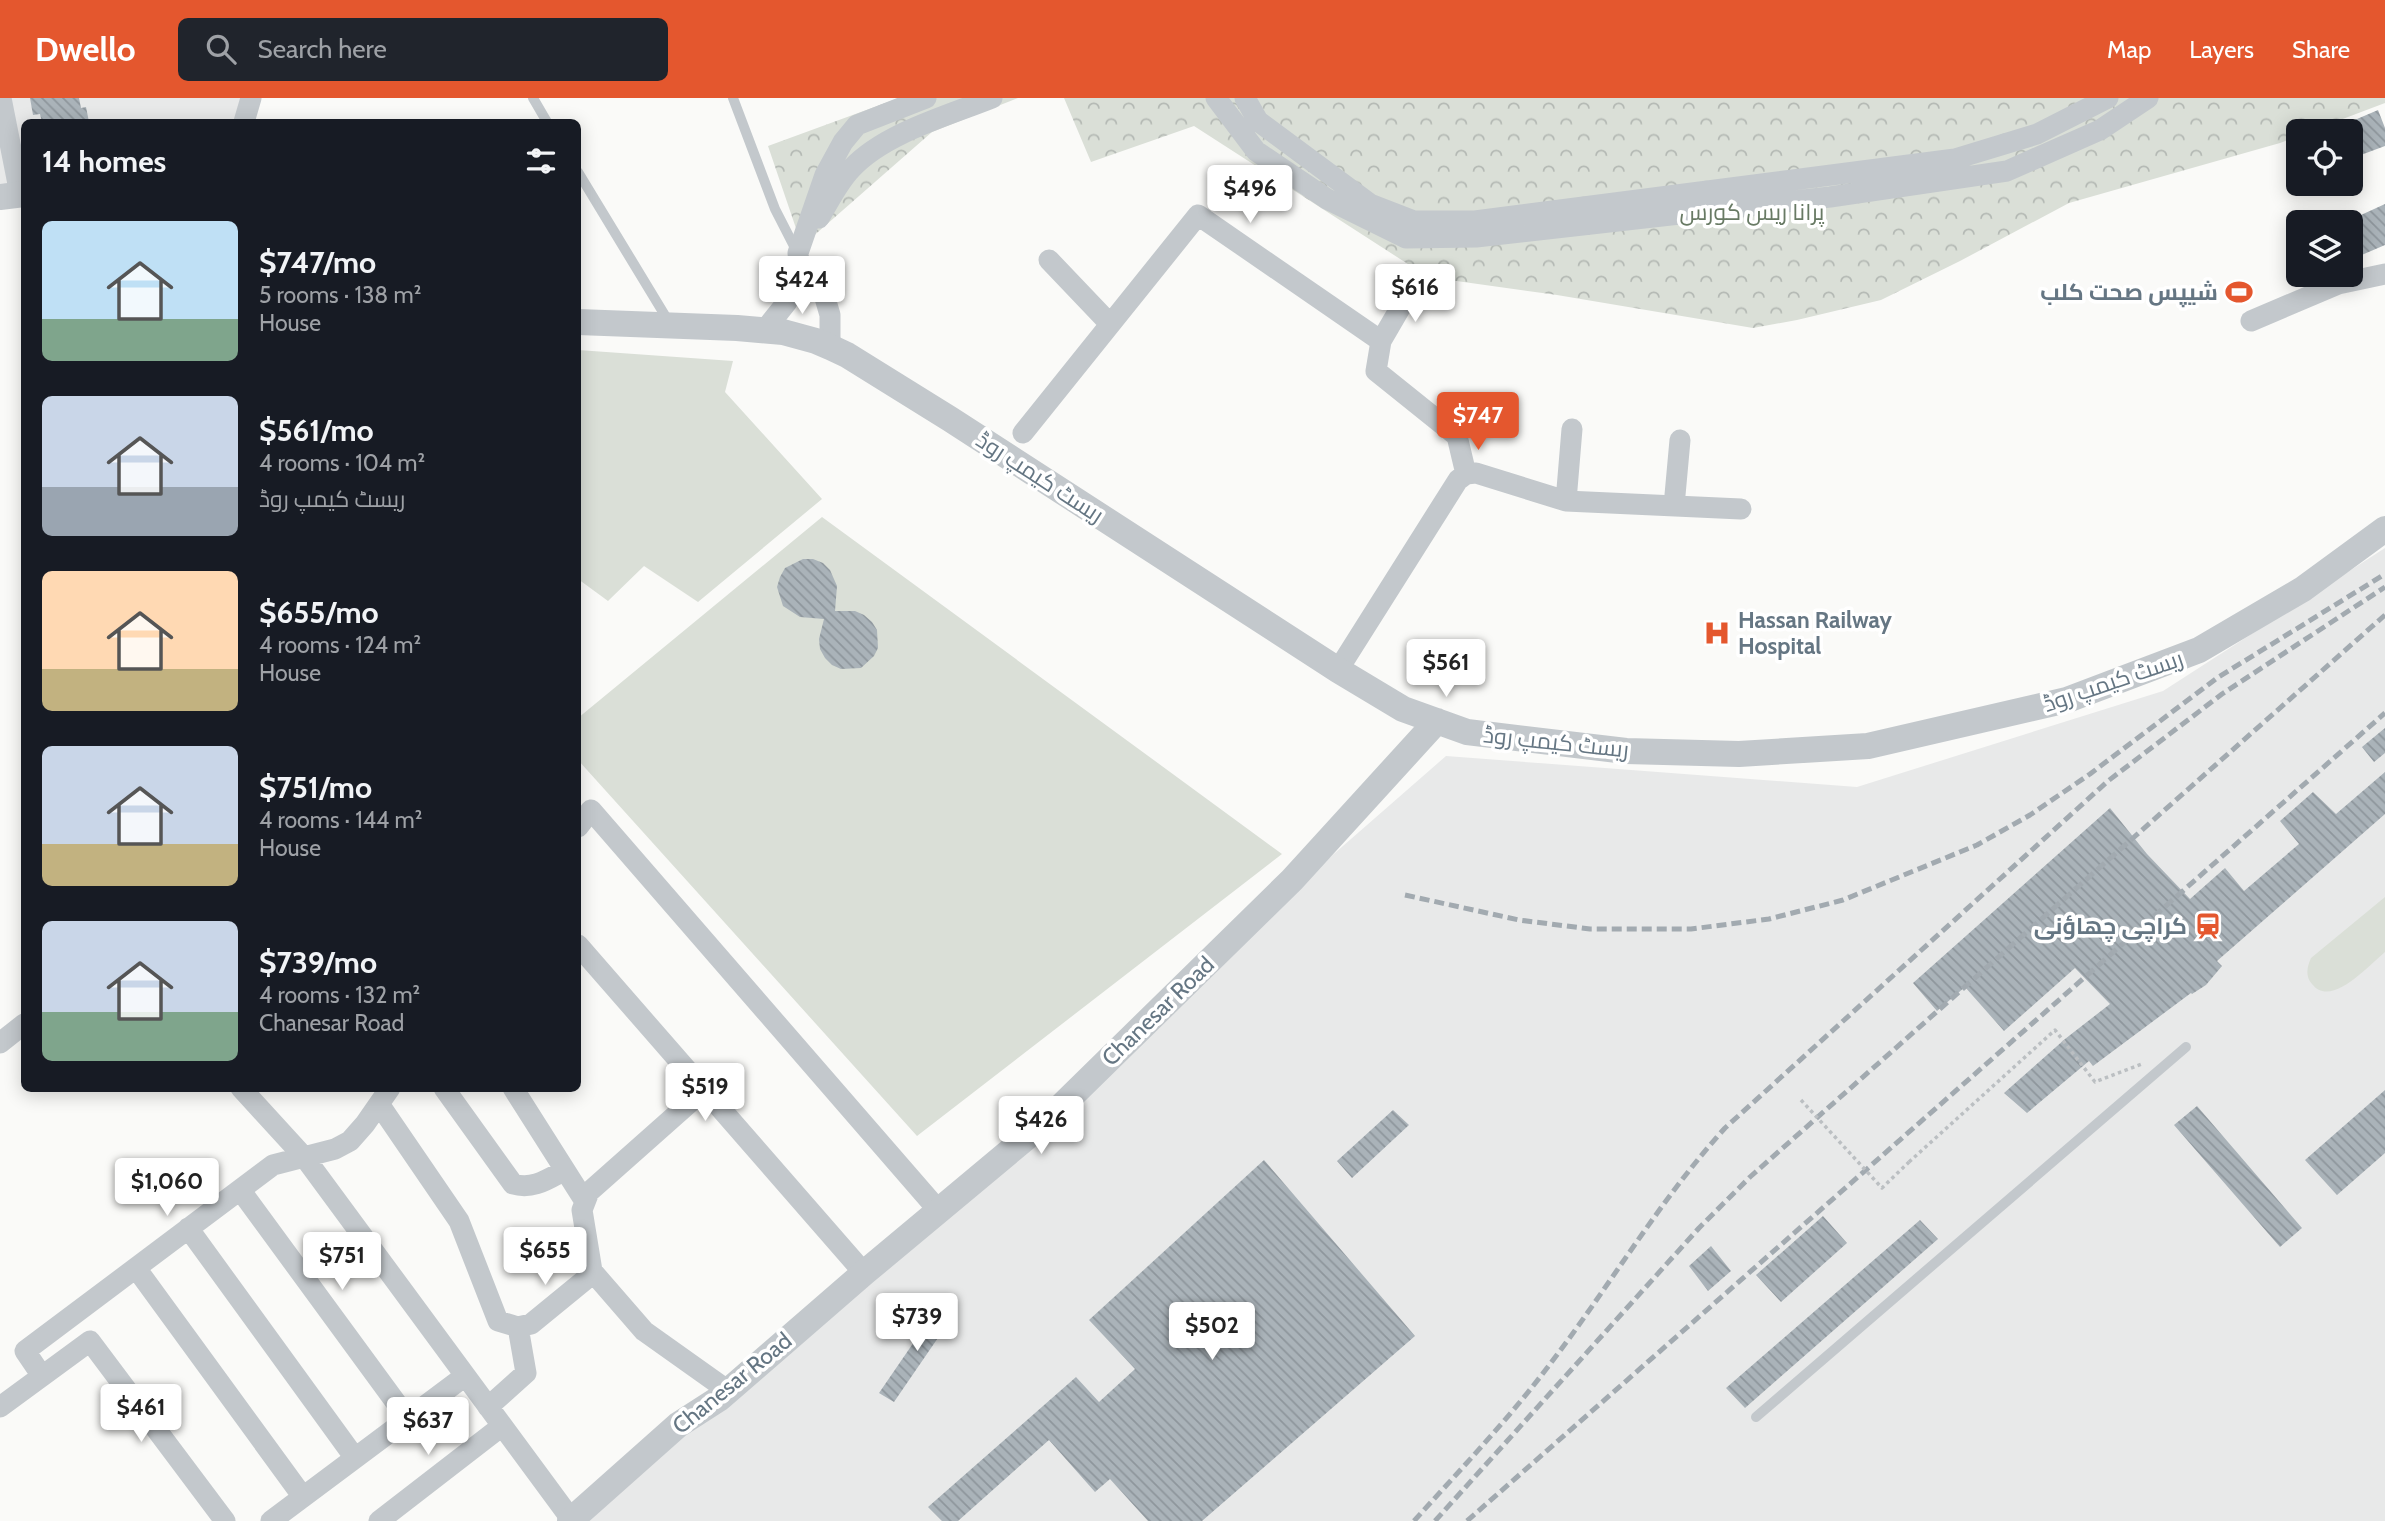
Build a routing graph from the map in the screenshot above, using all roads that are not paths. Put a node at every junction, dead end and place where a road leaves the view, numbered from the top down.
1 (1, 98) edge
2 (251, 98) edge
3 (533, 98) edge
4 (733, 98) edge
5 (926, 98) edge
6 (992, 98) edge
7 (1216, 98) edge
8 (1245, 98) edge
9 (2108, 98) edge
10 (2148, 98) edge
11 (245, 119) edge
12 (545, 119) edge
13 (581, 177) edge
14 (15, 195) edge
15 (798, 253) junction
16 (1049, 260) dead end
17 (2385, 274) edge
18 (800, 275) junction
19 (1413, 286) dead end
20 (2251, 321) dead end
21 (581, 322) edge
22 (1110, 324) junction
23 (672, 326) junction
24 (764, 331) junction
25 (1381, 341) junction
26 (830, 347) junction
27 (1572, 429) dead end
28 (1023, 433) dead end
29 (1680, 440) dead end
30 (1466, 474) junction
31 (1566, 501) junction
32 (1674, 506) junction
33 (1741, 509) dead end
34 (2385, 529) edge
35 (1338, 670) junction
36 (1437, 722) junction
37 (581, 823) edge
38 (581, 948) edge
39 (21, 1026) edge
40 (0, 1044) edge
41 (2186, 1047) dead end
42 (704, 1090) junction
43 (245, 1092) edge
44 (447, 1092) edge
45 (516, 1092) edge
46 (384, 1096) edge
47 (305, 1158) junction
48 (565, 1170) junction
49 (241, 1191) junction
50 (584, 1200) junction
51 (939, 1211) junction
52 (188, 1228) junction
53 (136, 1268) junction
54 (592, 1271) junction
55 (864, 1273) junction
56 (518, 1327) junction
57 (42, 1376) junction
58 (465, 1376) junction
59 (727, 1390) junction
60 (0, 1407) edge
61 (488, 1407) junction
62 (1756, 1418) dead end
63 (408, 1419) junction
64 (502, 1426) junction
65 (355, 1458) junction
66 (303, 1497) junction
67 (390, 1518) edge
68 (570, 1520) edge
69 (225, 1521) edge
70 (271, 1521) edge

1 - 14 street
2 - 11 street
3 - 12 lane
4 - 15 lane
5 - 15 street
6 - 15 street
7 - 10 street
8 - 9 street
13 - 23 lane
15 - 18 street
16 - 22 street
17 - 20 street
18 - 24 street
18 - 26 street
19 - 25 street
21 - 23 street, ریسٹ کیمپ روڈ
22 - 25 street
22 - 28 street
23 - 24 street, ریسٹ کیمپ روڈ
24 - 26 street, ریسٹ کیمپ روڈ
25 - 30 street
26 - 35 street, ریسٹ کیمپ روڈ
27 - 31 street
29 - 32 street
30 - 31 street
30 - 35 street
31 - 32 street
32 - 33 street
34 - 36 street, ریسٹ کیمپ روڈ
35 - 36 street, ریسٹ کیمپ روڈ
36 - 51 street, Chanesar Road
37 - 51 street
38 - 42 street
39 - 40 street
41 - 62 lane
42 - 50 street
42 - 55 street
43 - 47 street
44 - 48 street
45 - 48 street
46 - 47 street
46 - 56 street
47 - 49 street
47 - 58 street
48 - 50 street
49 - 52 street
49 - 63 street
50 - 54 street
51 - 55 street, Chanesar Road
52 - 53 street
52 - 65 street
53 - 57 street
53 - 66 street
54 - 56 street
54 - 59 street
55 - 59 street, Chanesar Road
56 - 61 street
57 - 60 street
57 - 69 street
58 - 61 street
58 - 63 street
59 - 68 street, Chanesar Road
61 - 64 street
63 - 65 street
64 - 67 street
64 - 68 street
65 - 66 street
66 - 70 street

